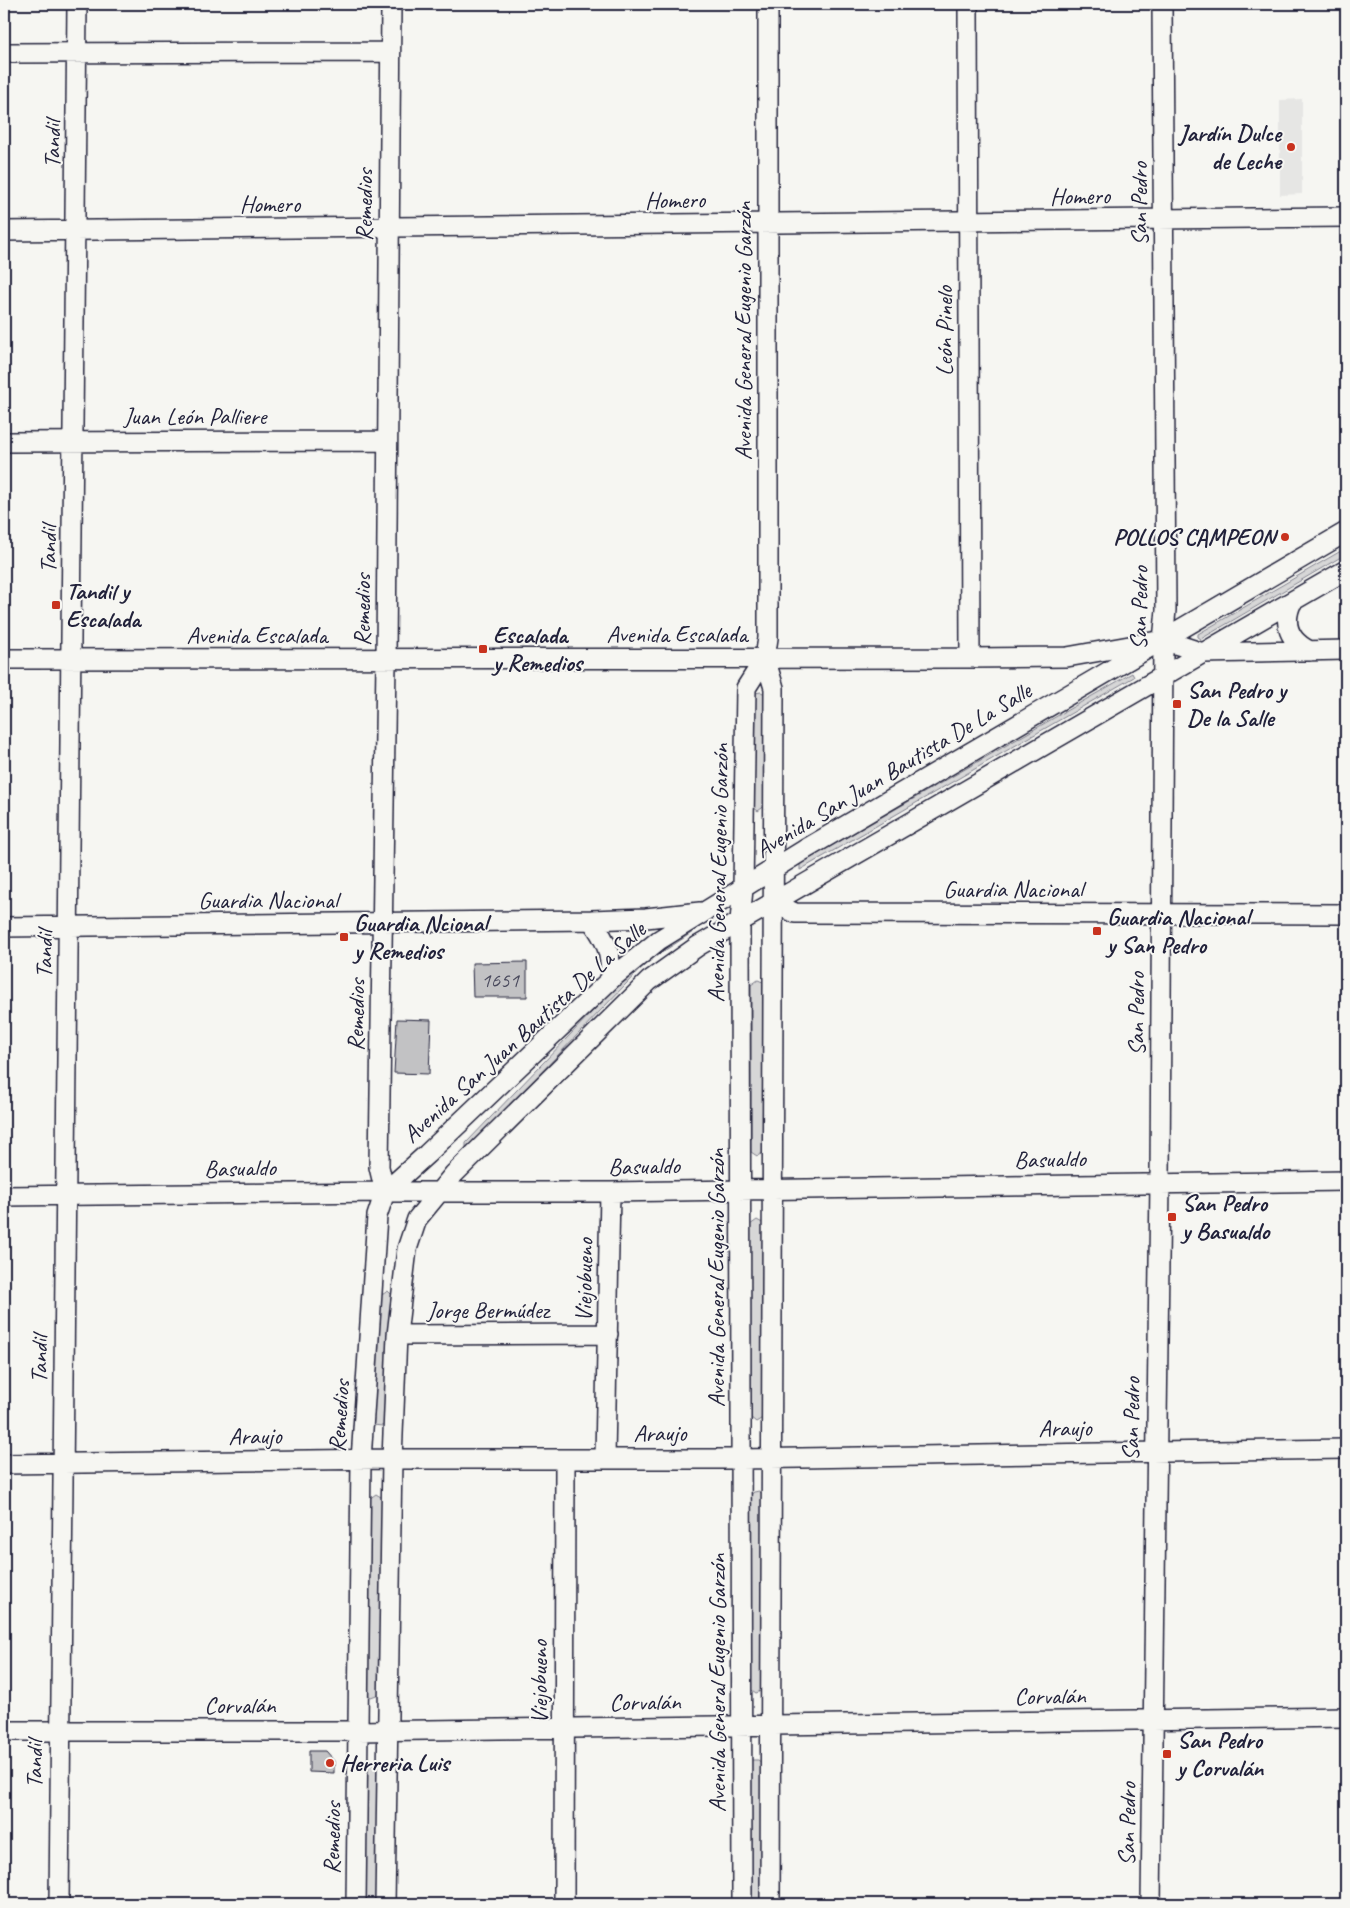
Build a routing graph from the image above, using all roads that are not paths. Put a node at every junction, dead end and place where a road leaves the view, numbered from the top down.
1 (77, 4) edge
2 (391, 4) edge
3 (768, 4) edge
4 (968, 4) edge
5 (1162, 4) edge
6 (76, 52) junction
7 (390, 52) junction
8 (4, 53) edge
9 (1346, 217) edge
10 (1164, 219) junction
11 (968, 222) junction
12 (768, 225) junction
13 (389, 228) junction
14 (77, 230) junction
15 (4, 231) edge
16 (387, 441) junction
17 (4, 442) edge
18 (73, 442) junction
19 (1346, 532) edge
20 (1346, 570) edge
21 (1292, 602) junction
22 (1163, 640) junction
23 (1346, 650) edge
24 (1310, 651) junction
25 (1203, 654) junction
26 (765, 658) junction
27 (970, 658) junction
28 (4, 659) edge
29 (73, 660) junction
30 (386, 660) junction
31 (1163, 676) junction
32 (774, 870) junction
33 (743, 889) junction
34 (772, 902) junction
35 (708, 911) junction
36 (1161, 914) junction
37 (1346, 914) edge
38 (591, 920) junction
39 (740, 921) junction
40 (382, 924) junction
41 (70, 926) junction
42 (4, 927) edge
43 (611, 979) junction
44 (1346, 1180) edge
45 (1160, 1182) junction
46 (742, 1188) junction
47 (771, 1188) junction
48 (384, 1192) junction
49 (438, 1192) junction
50 (610, 1192) junction
51 (4, 1196) edge
52 (66, 1196) junction
53 (608, 1334) junction
54 (398, 1335) junction
55 (1346, 1449) edge
56 (1156, 1452) junction
57 (770, 1457) junction
58 (605, 1458) junction
59 (392, 1459) junction
60 (565, 1459) junction
61 (742, 1459) junction
62 (361, 1460) junction
63 (4, 1464) edge
64 (62, 1464) junction
65 (1346, 1717) edge
66 (1153, 1720) junction
67 (770, 1725) junction
68 (743, 1726) junction
69 (564, 1727) junction
70 (59, 1730) junction
71 (358, 1730) junction
72 (387, 1730) junction
73 (4, 1731) edge
74 (59, 1904) edge
75 (356, 1904) edge
76 (385, 1904) edge
77 (564, 1904) edge
78 (742, 1904) edge
79 (770, 1904) edge
80 (1151, 1904) edge

1 - 6 street, Tandil
2 - 7 street, Remedios
3 - 12 street, Avenida General Eugenio Garzón
4 - 11 street, León Pinelo
5 - 10 street, San Pedro
6 - 7 street
6 - 8 street
6 - 14 street, Tandil
7 - 13 street, Remedios
9 - 10 street, Homero
10 - 11 street, Homero
10 - 22 street, San Pedro
11 - 12 street, Homero
11 - 27 street, León Pinelo
12 - 13 street, Homero
12 - 26 street, Avenida General Eugenio Garzón
13 - 14 street, Homero
13 - 16 street, Remedios
14 - 15 street, Homero
14 - 18 street, Tandil
16 - 18 street, Juan León Palliere
16 - 30 street, Remedios
17 - 18 street, Juan León Palliere
18 - 29 street, Tandil
19 - 22 street, Avenida San Juan Bautista De La Salle
20 - 21 street, Avenida San Juan Bautista De La Salle
21 - 24 street
21 - 25 street, Avenida San Juan Bautista De La Salle
22 - 25 street, Avenida Escalada
22 - 27 street, Avenida Escalada
22 - 31 street, San Pedro
22 - 32 street, Avenida San Juan Bautista De La Salle
23 - 24 street, Avenida Escalada
24 - 25 street, Avenida Escalada
25 - 31 street, Avenida San Juan Bautista De La Salle
26 - 27 street, Avenida Escalada
26 - 30 street, Avenida Escalada
26 - 32 street, Avenida General Eugenio Garzón
26 - 33 street, Avenida General Eugenio Garzón
28 - 29 street, Avenida Escalada
29 - 30 street, Avenida Escalada
29 - 41 street, Tandil
30 - 40 street, Remedios
31 - 34 street, Avenida San Juan Bautista De La Salle
31 - 36 street, San Pedro
32 - 33 street, Avenida San Juan Bautista De La Salle
32 - 34 street, Avenida General Eugenio Garzón
33 - 35 street, Avenida San Juan Bautista De La Salle
33 - 39 street, Avenida General Eugenio Garzón
34 - 36 street, Guardia Nacional
34 - 39 street, Avenida San Juan Bautista De La Salle
34 - 47 street, Avenida General Eugenio Garzón
35 - 38 street, Guardia Nacional
35 - 39 street, Guardia Nacional
35 - 43 street, Avenida San Juan Bautista De La Salle
36 - 37 street, Guardia Nacional
36 - 45 street, San Pedro
38 - 40 street, Guardia Nacional
38 - 43 street
39 - 46 street, Avenida General Eugenio Garzón
39 - 49 street, Avenida San Juan Bautista De La Salle
40 - 41 street, Guardia Nacional
40 - 48 street, Remedios
41 - 42 street, Guardia Nacional
41 - 52 street, Tandil
43 - 48 street, Avenida San Juan Bautista De La Salle
44 - 45 street, Basualdo
45 - 47 street, Basualdo
45 - 56 street, San Pedro
46 - 47 street, Basualdo
46 - 50 street, Basualdo
46 - 61 street, Avenida General Eugenio Garzón
47 - 57 street, Avenida General Eugenio Garzón
48 - 49 street, Basualdo
48 - 52 street, Basualdo
48 - 62 street, Remedios
49 - 50 street, Basualdo
49 - 54 street
50 - 53 street, Viejobueno
51 - 52 street, Basualdo
52 - 64 street, Tandil
53 - 54 street, Jorge Bermúdez
53 - 58 street, Viejobueno
54 - 59 street
55 - 56 street, Araujo
56 - 57 street, Araujo
56 - 66 street, San Pedro
57 - 61 street, Araujo
57 - 67 street, Avenida General Eugenio Garzón
58 - 60 street, Araujo
58 - 61 street, Araujo
59 - 60 street, Araujo
59 - 62 street, Araujo
59 - 72 street
60 - 69 street, Viejobueno
61 - 68 street, Avenida General Eugenio Garzón
62 - 64 street, Araujo
62 - 71 street, Remedios
63 - 64 street, Araujo
64 - 70 street, Tandil
65 - 66 street, Corvalán
66 - 67 street, Corvalán
66 - 80 street, San Pedro
67 - 68 street, Corvalán
67 - 79 street, Avenida General Eugenio Garzón
68 - 69 street, Corvalán
68 - 78 street, Avenida General Eugenio Garzón
69 - 72 street, Corvalán
69 - 77 street, Viejobueno
70 - 71 street, Corvalán
70 - 73 street, Corvalán
70 - 74 street, Tandil
71 - 72 street, Corvalán
71 - 75 street, Remedios
72 - 76 street

